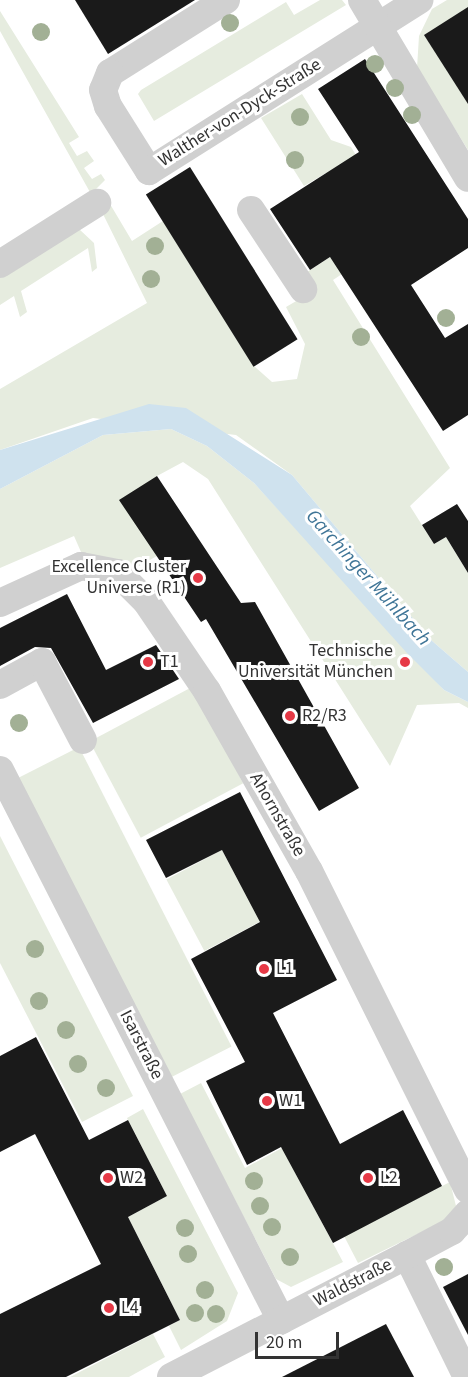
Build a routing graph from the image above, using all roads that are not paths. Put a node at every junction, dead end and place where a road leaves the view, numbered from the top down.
1 (226, 0) edge
2 (362, 0) edge
3 (420, 0) edge
4 (377, 26) junction
5 (468, 178) edge
6 (97, 203) dead end
7 (251, 210) dead end
8 (0, 264) edge
9 (303, 289) dead end
10 (0, 603) edge
11 (0, 685) edge
12 (83, 740) dead end
13 (0, 770) edge
14 (468, 1189) edge
15 (468, 1213) edge
16 (407, 1255) junction
17 (281, 1320) junction
18 (171, 1377) edge
19 (467, 1377) edge

1 - 4 street, Walther-von-Dyck-Straße
2 - 4 street
3 - 4 street, Walther-von-Dyck-Straße
4 - 5 street
6 - 8 street
7 - 9 street
10 - 14 street, Ahornstraße
11 - 12 street
13 - 17 street, Isarstraße
15 - 16 street, Waldstraße
16 - 17 street, Waldstraße
16 - 19 street
17 - 18 street, Waldstraße

